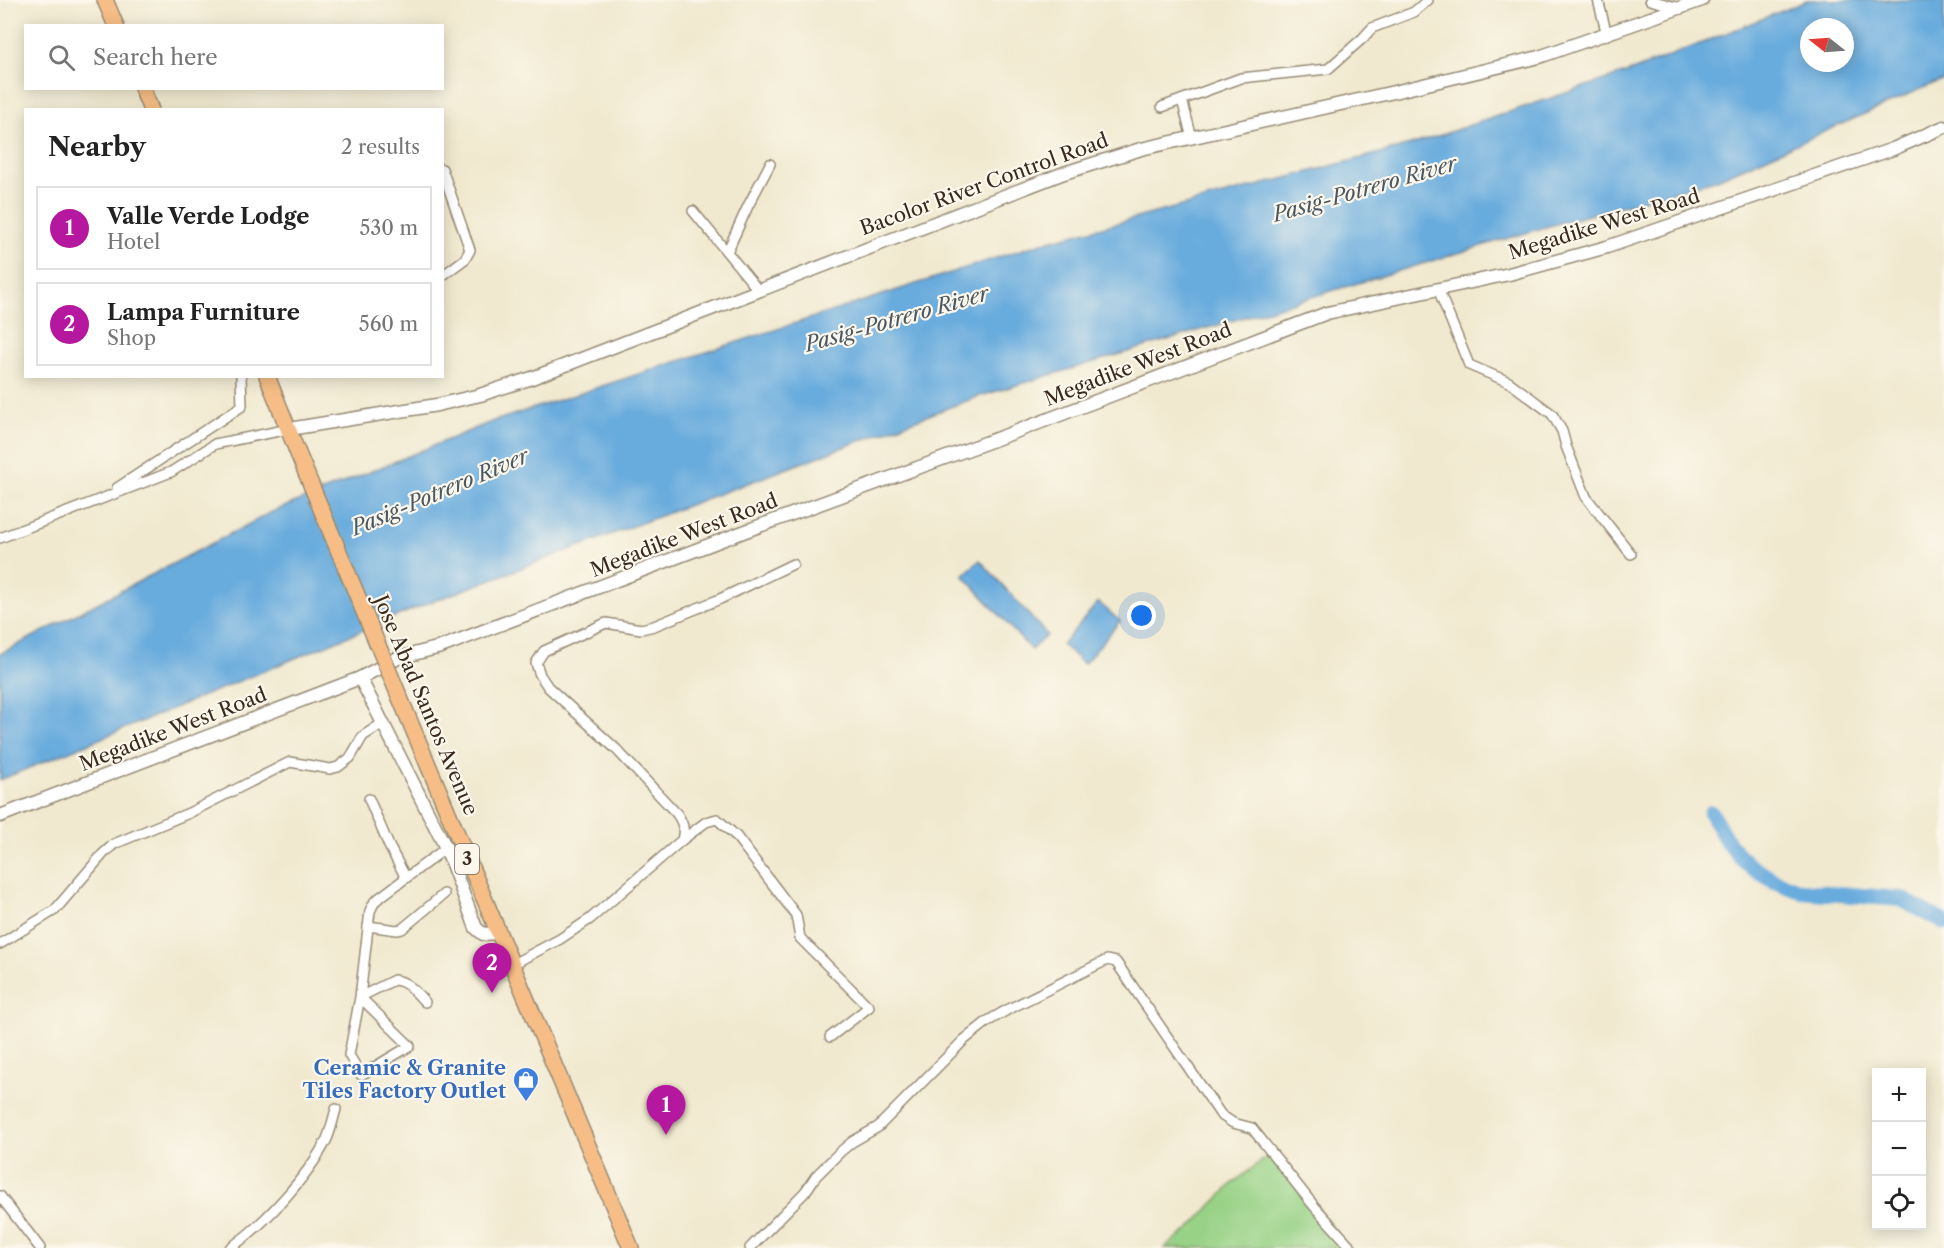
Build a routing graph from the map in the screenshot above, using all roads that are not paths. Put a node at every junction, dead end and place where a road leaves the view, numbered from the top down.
1 (105, 0) edge
2 (1428, 0) edge
3 (1598, 0) edge
4 (1650, 0) edge
5 (1702, 0) edge
6 (1681, 8) junction
7 (115, 24) edge
8 (1607, 34) junction
9 (143, 90) edge
10 (1182, 100) junction
11 (1162, 106) dead end
12 (150, 108) edge
13 (1944, 127) edge
14 (1192, 138) junction
15 (770, 164) dead end
16 (444, 175) edge
17 (693, 211) dead end
18 (727, 252) junction
19 (444, 275) edge
20 (1438, 289) junction
21 (759, 291) junction
22 (241, 378) edge
23 (268, 378) edge
24 (289, 429) junction
25 (103, 497) junction
26 (0, 538) edge
27 (1631, 554) dead end
28 (793, 564) dead end
29 (360, 678) junction
30 (383, 723) junction
31 (369, 799) dead end
32 (0, 816) edge
33 (682, 840) junction
34 (446, 848) junction
35 (405, 878) junction
36 (444, 894) dead end
37 (368, 926) junction
38 (498, 933) junction
39 (0, 944) edge
40 (511, 965) junction
41 (360, 997) junction
42 (425, 1002) dead end
43 (830, 1037) dead end
44 (336, 1109) dead end
45 (0, 1196) edge
46 (245, 1244) edge
47 (40, 1248) edge
48 (230, 1248) edge
49 (631, 1248) edge
50 (750, 1248) edge
51 (1352, 1248) edge

1 - 7 highway
2 - 10 street
3 - 8 street
4 - 6 street
5 - 6 street, Bacolor River Control Road
6 - 8 street, Bacolor River Control Road
8 - 14 street, Bacolor River Control Road
9 - 12 highway
10 - 11 street
10 - 14 street
13 - 20 street, Megadike West Road
14 - 21 street, Bacolor River Control Road
15 - 18 street
16 - 19 street
17 - 18 street
18 - 21 street
20 - 27 street
20 - 29 street, Megadike West Road
21 - 24 street, Bacolor River Control Road
22 - 25 street
23 - 24 highway, Jose Abad Santos Avenue / 3
24 - 25 street
24 - 38 highway, Jose Abad Santos Avenue / 3, bridge
25 - 26 street
28 - 33 street
29 - 30 street
29 - 32 street, Megadike West Road
30 - 34 street
30 - 39 street
31 - 35 street
33 - 40 street
33 - 43 street
34 - 35 street
34 - 38 street
35 - 37 street
36 - 37 street
37 - 41 street
38 - 40 highway, Jose Abad Santos Avenue / 3
40 - 49 highway, Jose Abad Santos Avenue / 3
41 - 41 street
41 - 42 street
44 - 46 street
45 - 47 street
46 - 48 street
50 - 51 street

